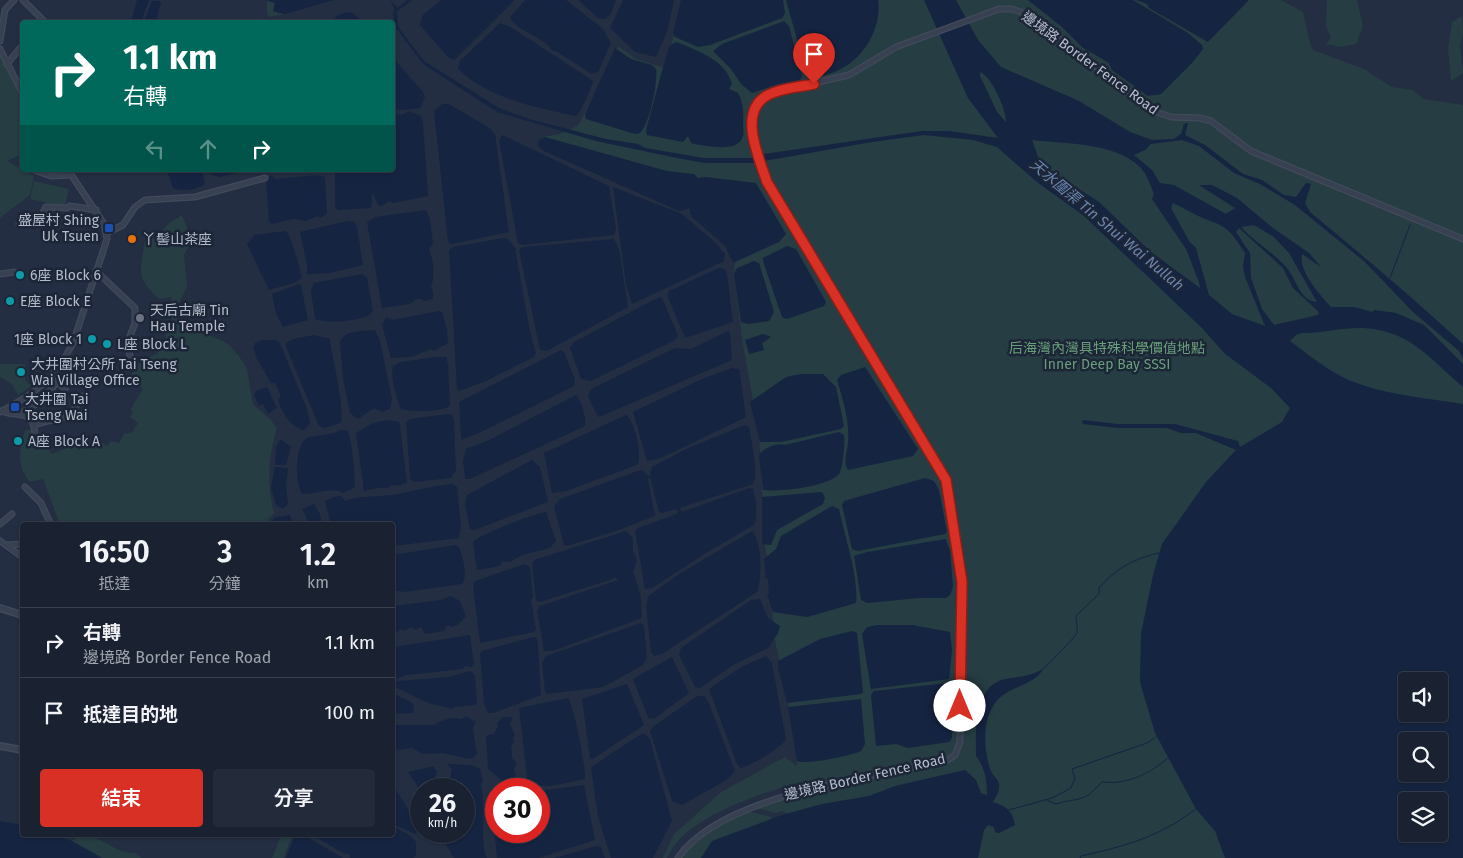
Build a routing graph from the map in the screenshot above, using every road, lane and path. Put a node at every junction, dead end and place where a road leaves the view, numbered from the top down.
1 (14, 0) edge
2 (23, 0) edge
3 (43, 20) edge
4 (0, 41) edge
5 (20, 48) edge
6 (0, 49) edge
7 (7, 64) junction
8 (20, 83) edge
9 (40, 172) edge
10 (70, 172) edge
11 (265, 178) dead end
12 (96, 210) junction
13 (19, 224) dead end
14 (107, 233) junction
15 (1463, 239) edge
16 (96, 271) junction
17 (14, 272) dead end
18 (0, 274) edge
19 (132, 363) dead end
20 (53, 376) junction
21 (58, 382) junction
22 (65, 389) dead end
23 (83, 396) dead end
24 (1, 412) edge
25 (21, 412) junction
26 (34, 425) junction
27 (35, 433) dead end
28 (24, 487) dead end
29 (12, 514) dead end
30 (50, 522) edge
31 (0, 524) edge
32 (0, 541) edge
33 (20, 544) edge
34 (6, 545) junction
35 (20, 556) edge
36 (0, 608) edge
37 (20, 614) edge
38 (0, 746) edge
39 (20, 750) edge
40 (678, 858) edge

1 - 4 street
2 - 3 street
5 - 7 street
6 - 7 street
7 - 8 street
9 - 10 street
10 - 12 street
11 - 14 street
12 - 13 street
12 - 14 street
14 - 16 street
15 - 40 street, 邊境路 Border Fence Road
16 - 19 street
16 - 20 street
17 - 18 street
20 - 21 street
20 - 24 street
21 - 22 street
21 - 25 street
23 - 26 street
24 - 25 street
25 - 26 street
26 - 27 street
28 - 30 street
29 - 31 street
32 - 34 street
33 - 34 street
34 - 35 street
36 - 37 street
38 - 39 street

